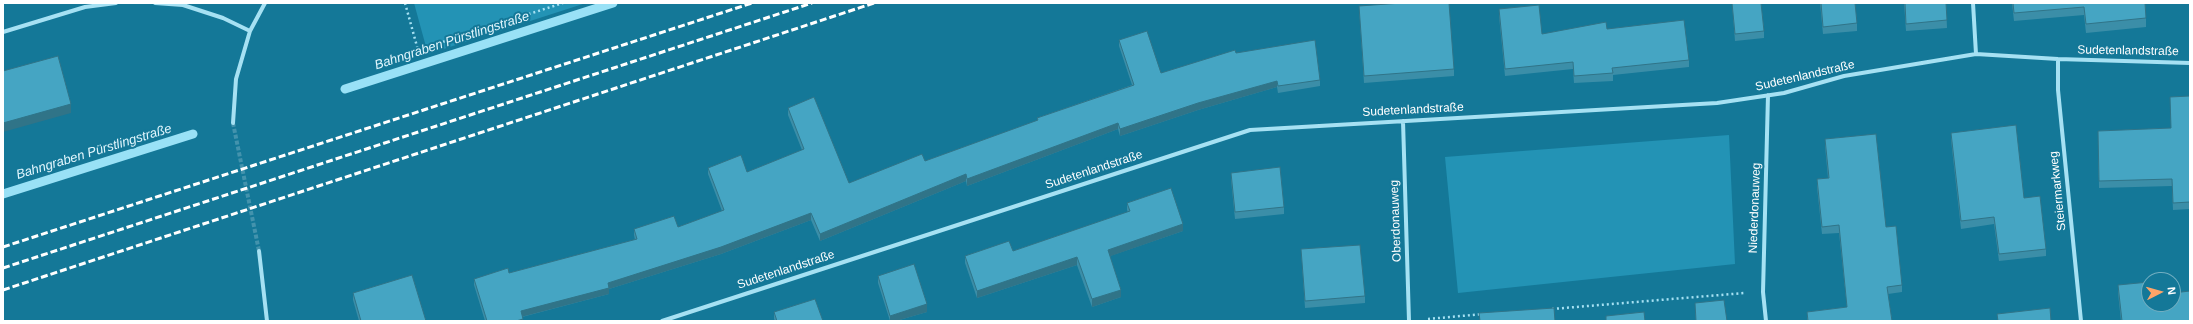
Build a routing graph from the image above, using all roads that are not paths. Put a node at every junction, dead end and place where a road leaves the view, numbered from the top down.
1 (116, 3) edge
2 (155, 3) edge
3 (265, 3) edge
4 (1974, 3) edge
5 (250, 31) junction
6 (3, 32) edge
7 (1976, 54) junction
8 (2058, 59) junction
9 (2190, 62) edge
10 (1768, 95) junction
11 (1403, 121) junction
12 (233, 123) tunnel mouth
13 (259, 251) tunnel mouth
14 (669, 320) edge
15 (268, 321) edge
16 (662, 321) edge
17 (1409, 321) edge
18 (1766, 321) edge
19 (2081, 321) edge

1 - 6 street
2 - 5 street
3 - 5 street
4 - 7 street
5 - 12 street
7 - 8 street, Sudetenlandstraße
7 - 10 street, Sudetenlandstraße
8 - 9 street, Sudetenlandstraße
8 - 19 street, Steiermarkweg
10 - 11 street, Sudetenlandstraße
10 - 18 street, Niederdonauweg
11 - 14 street, Sudetenlandstraße
11 - 17 street, Oberdonauweg
13 - 15 street
14 - 16 street, Sudetenlandstraße

